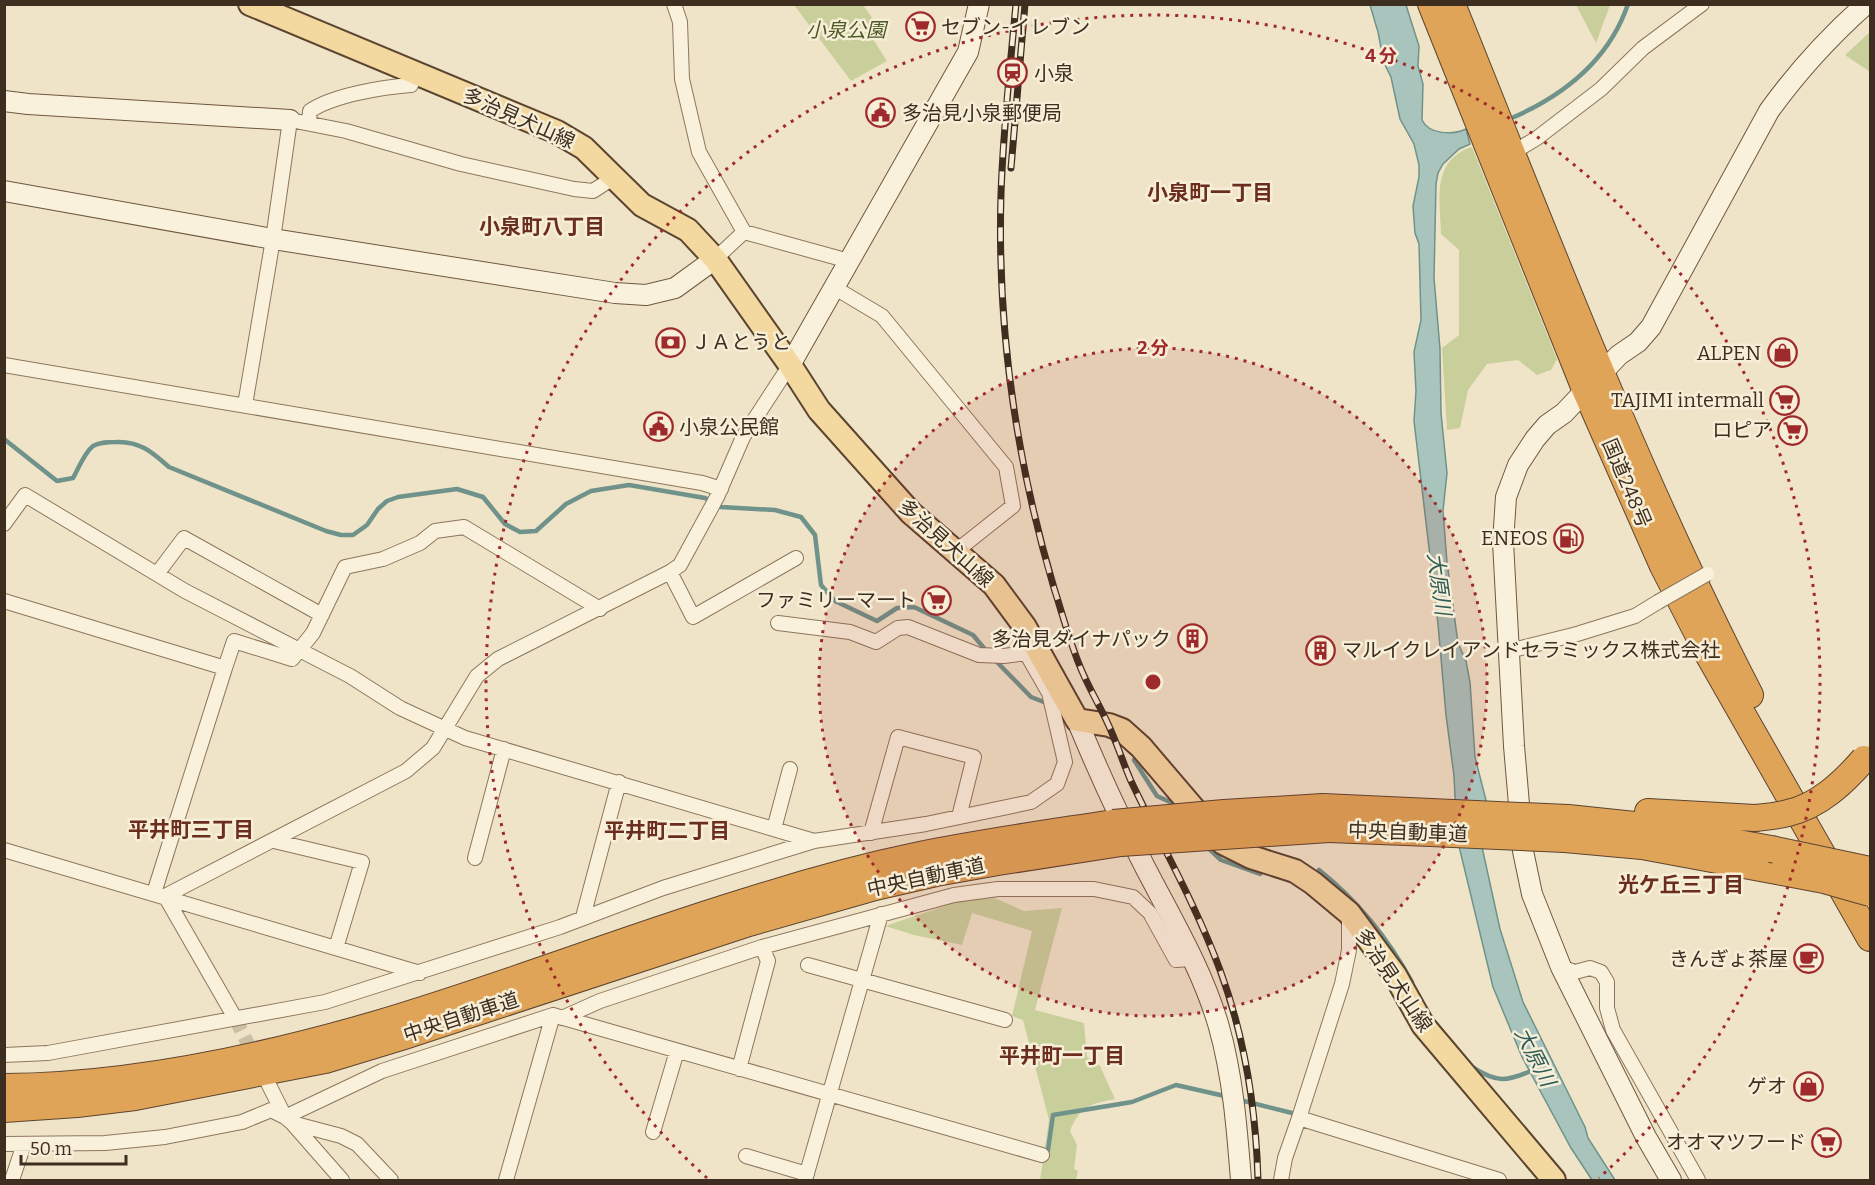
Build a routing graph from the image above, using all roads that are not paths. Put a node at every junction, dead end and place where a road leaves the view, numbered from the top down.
1 (250, 4) edge
2 (674, 4) edge
3 (979, 4) edge
4 (1431, 4) edge
5 (1452, 4) edge
6 (1702, 4) edge
7 (1866, 4) edge
8 (416, 73) junction
9 (4, 101) edge
10 (300, 122) junction
11 (1512, 153) junction
12 (613, 178) junction
13 (4, 191) edge
14 (744, 232) junction
15 (273, 239) junction
16 (715, 260) junction
17 (849, 261) junction
18 (835, 288) junction
19 (4, 365) edge
20 (790, 365) junction
21 (1593, 382) junction
22 (245, 405) junction
23 (719, 493) junction
24 (4, 524) edge
25 (954, 552) junction
26 (796, 558) dead end
27 (670, 572) junction
28 (157, 574) junction
29 (1707, 574) dead end
30 (4, 601) edge
31 (600, 609) junction
32 (322, 615) junction
33 (778, 623) dead end
34 (300, 651) junction
35 (1509, 651) junction
36 (1032, 652) junction
37 (225, 668) junction
38 (1066, 719) junction
39 (445, 728) junction
40 (504, 749) junction
41 (1867, 755) edge
42 (790, 769) dead end
43 (619, 782) junction
44 (959, 817) junction
45 (1567, 822) junction
46 (774, 829) junction
47 (871, 833) junction
48 (1117, 833) junction
49 (274, 841) junction
50 (814, 841) junction
51 (4, 850) edge
52 (475, 858) dead end
53 (1870, 870) edge
54 (1787, 880) junction
55 (1870, 892) edge
56 (160, 895) junction
57 (1870, 903) edge
58 (1349, 913) junction
59 (881, 914) junction
60 (583, 917) junction
61 (1870, 938) edge
62 (762, 947) junction
63 (336, 948) junction
64 (1192, 959) junction
65 (808, 965) dead end
66 (1561, 967) junction
67 (420, 973) junction
68 (861, 980) junction
69 (557, 1016) junction
70 (235, 1018) junction
71 (1005, 1020) dead end
72 (677, 1051) junction
73 (4, 1054) edge
74 (739, 1069) junction
75 (268, 1083) dead end
76 (4, 1087) edge
77 (830, 1095) junction
78 (4, 1109) edge
79 (1299, 1118) junction
80 (289, 1120) junction
81 (653, 1132) dead end
82 (4, 1144) edge
83 (24, 1144) junction
84 (1042, 1155) dead end
85 (746, 1156) dead end
86 (806, 1177) edge
87 (12, 1180) edge
88 (342, 1180) edge
89 (391, 1180) edge
90 (506, 1180) edge
91 (1241, 1180) edge
92 (1281, 1180) edge
93 (1499, 1180) edge
94 (1554, 1180) edge
95 (1671, 1180) edge
96 (1698, 1180) edge

1 - 8 main road, 多治見犬山線
2 - 14 street
3 - 17 street
4 - 21 highway, 国道248号
5 - 11 highway, 国道248号
6 - 11 street
7 - 21 street
8 - 10 street
8 - 12 main road, 多治見犬山線
9 - 10 street
10 - 12 street
10 - 15 street
11 - 21 highway, 国道248号
12 - 16 main road, 多治見犬山線
13 - 15 street
14 - 16 street
14 - 17 street
15 - 16 street
15 - 22 street
16 - 20 main road, 多治見犬山線
17 - 18 street
18 - 20 street
18 - 25 street
19 - 22 street
20 - 23 street
20 - 25 main road, 多治見犬山線
21 - 35 street
21 - 57 highway, 国道248号
21 - 61 highway, 国道248号
22 - 23 street
23 - 27 street
24 - 28 street
25 - 36 main road, 多治見犬山線
26 - 27 street
27 - 31 street
28 - 32 street
28 - 34 street
29 - 35 street, bridge
30 - 37 street
31 - 32 street
31 - 39 street
32 - 34 street
33 - 36 street
34 - 37 street
34 - 39 street
35 - 66 street
36 - 38 main road, 多治見犬山線
36 - 38 street
37 - 56 street
38 - 44 street
38 - 58 main road, 多治見犬山線
38 - 64 street
39 - 40 street
39 - 49 street
40 - 43 street
40 - 52 street
41 - 45 highway, bridge
42 - 46 street
43 - 46 street
43 - 60 street
44 - 47 street
44 - 47 street
45 - 48 highway, 中央自動車道, bridge
45 - 53 highway, bridge
45 - 54 highway
46 - 50 street
47 - 50 street
48 - 76 highway, 中央自動車道
48 - 78 highway, 中央自動車道
49 - 56 street
49 - 63 street
50 - 60 street
51 - 56 street
54 - 55 highway, bridge
54 - 57 highway
56 - 63 street
56 - 70 street
58 - 79 street
58 - 94 main road, 多治見犬山線
59 - 62 street
59 - 64 street
59 - 68 street
60 - 67 street
62 - 69 street
62 - 74 street
63 - 67 street
64 - 91 street
65 - 68 street
66 - 95 street
66 - 96 street
67 - 70 street
68 - 71 street
68 - 77 street
69 - 72 street
69 - 80 street
69 - 90 street
70 - 73 street
72 - 74 street
72 - 81 street
74 - 77 street
75 - 80 street
77 - 84 street
77 - 86 street
79 - 92 street
79 - 93 street
80 - 83 street
80 - 88 street
80 - 89 street
82 - 83 street
83 - 87 street
85 - 86 street

